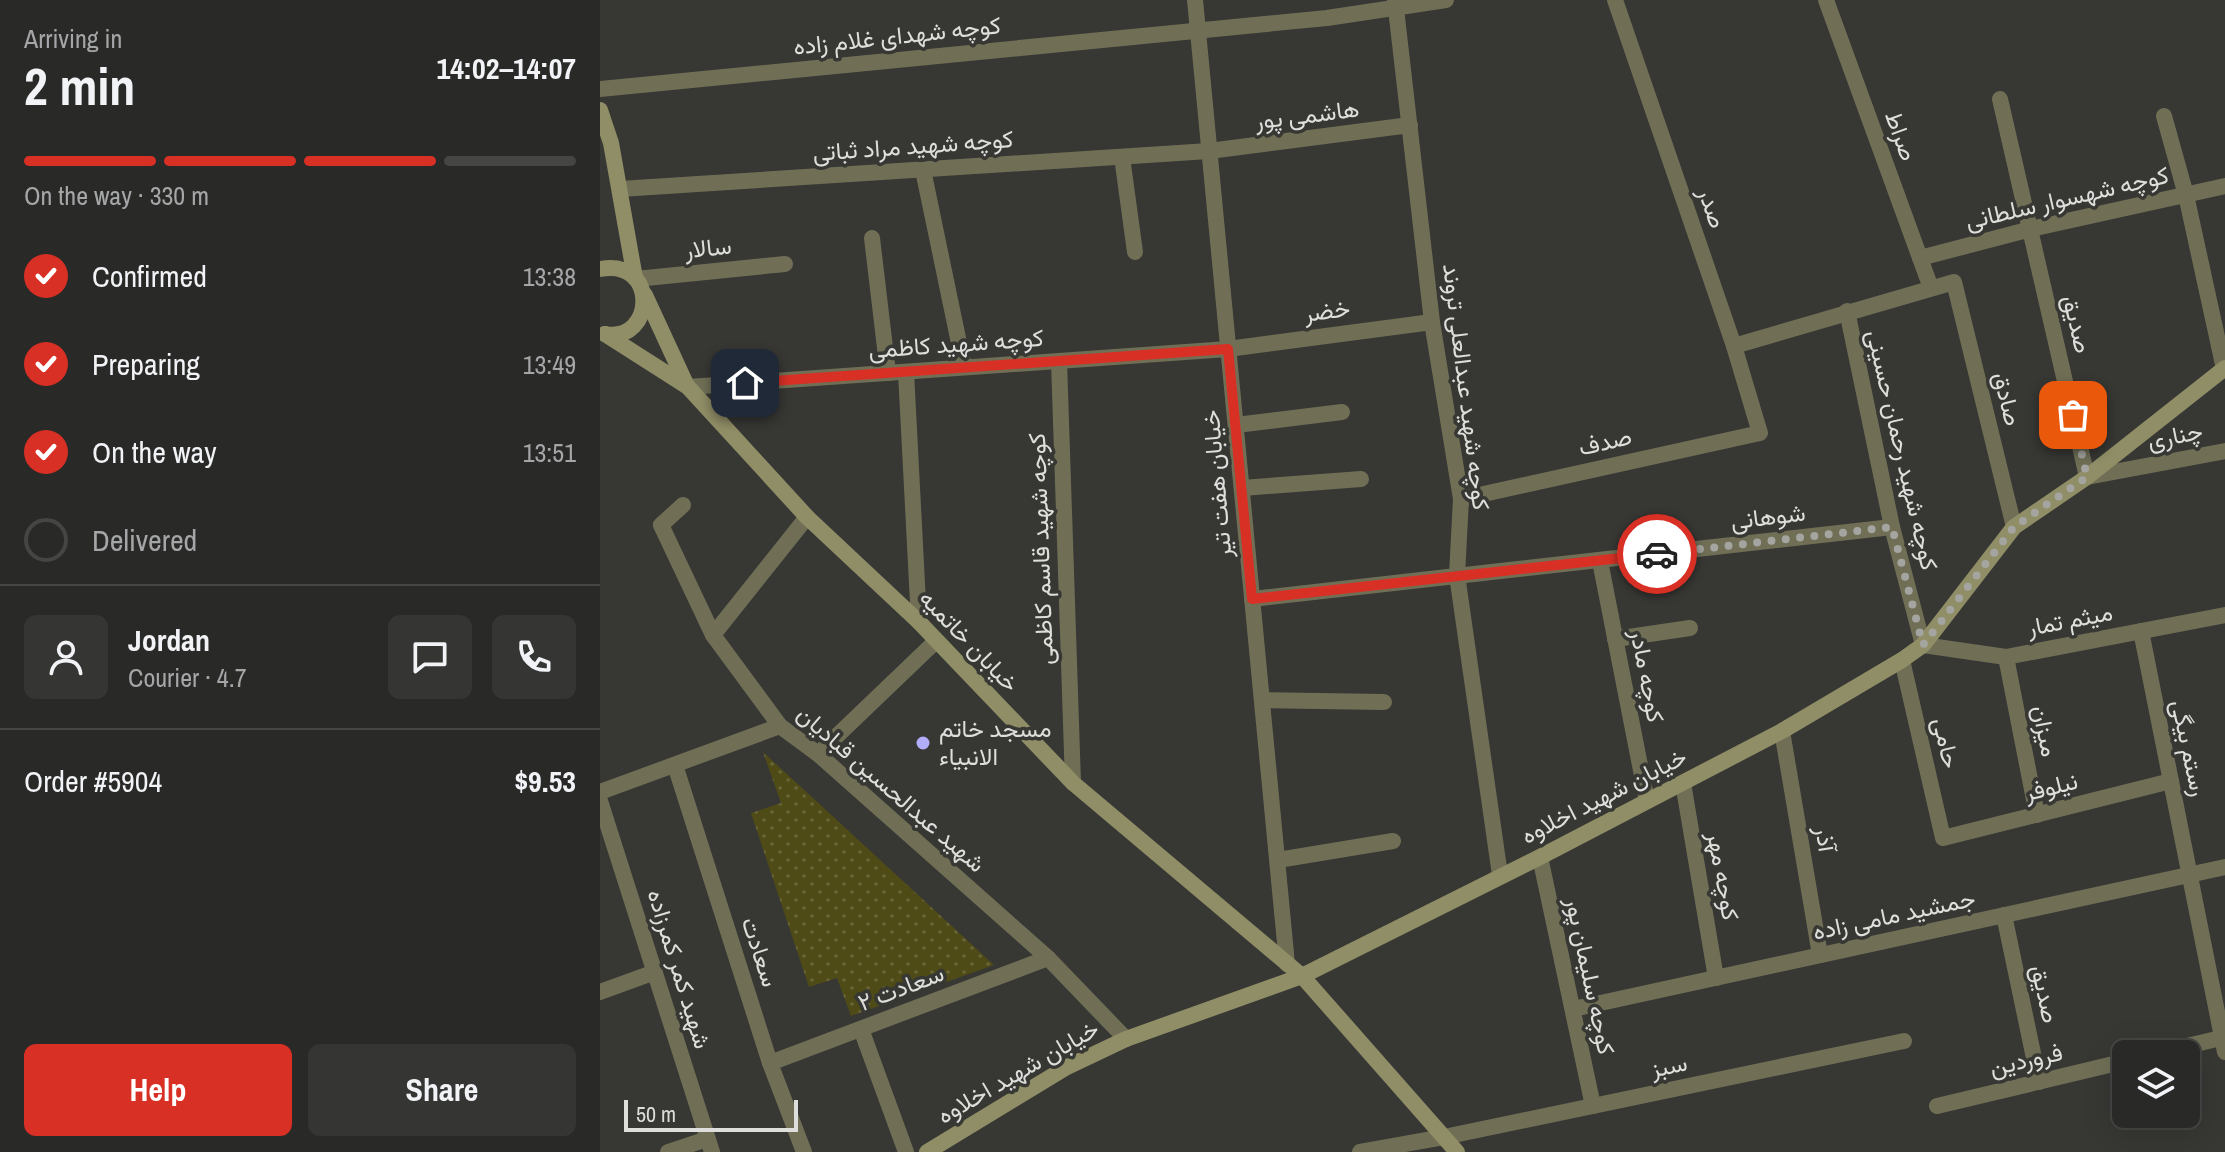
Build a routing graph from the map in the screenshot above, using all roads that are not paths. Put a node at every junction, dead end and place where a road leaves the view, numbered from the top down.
1 (1195, 0) edge
2 (1327, 0) edge
3 (1446, 0) edge
4 (1615, 0) edge
5 (1826, 0) edge
6 (1395, 4) edge
7 (1327, 18) junction
8 (1198, 30) junction
9 (600, 89) edge
10 (2000, 99) dead end
11 (600, 110) edge
12 (2164, 116) dead end
13 (1410, 125) junction
14 (1209, 151) junction
15 (1122, 157) junction
16 (923, 170) junction
17 (2225, 186) edge
18 (620, 189) junction
19 (2186, 195) junction
20 (2031, 229) junction
21 (872, 238) dead end
22 (1135, 252) dead end
23 (1920, 258) junction
24 (785, 264) dead end
25 (600, 269) edge
26 (638, 282) junction
27 (1931, 288) junction
28 (1847, 311) junction
29 (1432, 322) junction
30 (602, 333) edge
31 (1734, 346) junction
32 (1228, 349) junction
33 (1059, 361) junction
34 (964, 367) junction
35 (2224, 368) edge
36 (906, 372) junction
37 (888, 373) junction
38 (688, 387) junction
39 (1342, 412) dead end
40 (1236, 425) junction
41 (1760, 433) joint
42 (2225, 451) edge
43 (2087, 477) junction
44 (1361, 479) dead end
45 (1242, 488) junction
46 (1461, 499) junction
47 (683, 505) dead end
48 (807, 517) junction
49 (1892, 527) junction
50 (2014, 527) junction
51 (1600, 561) junction
52 (1457, 575) junction
53 (1252, 599) junction
54 (2225, 615) edge
55 (919, 622) junction
56 (1690, 628) dead end
57 (2141, 631) junction
58 (713, 635) junction
59 (1615, 639) junction
60 (936, 641) junction
61 (1923, 645) junction
62 (2006, 657) junction
63 (1902, 660) junction
64 (1262, 700) junction
65 (1384, 702) dead end
66 (780, 726) junction
67 (1782, 731) junction
68 (818, 754) junction
69 (675, 765) junction
70 (2171, 781) junction
71 (1073, 783) junction
72 (1683, 783) junction
73 (600, 792) edge
74 (1647, 801) junction
75 (601, 808) edge
76 (2037, 815) junction
77 (1943, 838) joint
78 (1393, 841) dead end
79 (1540, 857) junction
80 (1278, 860) junction
81 (2225, 867) edge
82 (1500, 875) junction
83 (2190, 875) junction
84 (2004, 915) junction
85 (1820, 955) junction
86 (1048, 958) junction
87 (1287, 964) junction
88 (655, 972) junction
89 (1302, 976) junction
90 (1716, 978) junction
91 (600, 992) edge
92 (1573, 1009) junction
93 (861, 1029) junction
94 (1126, 1039) junction
95 (1904, 1041) dead end
96 (2224, 1042) edge
97 (2200, 1046) edge
98 (770, 1063) junction
99 (2112, 1064) edge
100 (2039, 1082) junction
101 (1593, 1106) junction
102 (1937, 1106) dead end
103 (1444, 1137) junction
104 (709, 1146) edge
105 (668, 1152) edge
106 (804, 1152) edge
107 (906, 1152) edge
108 (927, 1152) edge
109 (1360, 1152) edge
110 (1457, 1152) edge

1 - 8 street, خیابان هفت تیر
2 - 7 street
3 - 6 street, کوچه شهدای غلام زاده
4 - 31 street, صدر
5 - 23 street, صراط
6 - 7 street, کوچه شهدای غلام زاده
6 - 13 street, کوچه شهید عبدالعلی تروند
7 - 8 street, کوچه شهدای غلام زاده
8 - 9 street, کوچه شهدای غلام زاده
8 - 14 street, خیابان هفت تیر
10 - 20 street, صدیق
11 - 18 street
12 - 19 street
13 - 14 street, هاشمی پور
13 - 29 street, کوچه شهید عبدالعلی تروند
14 - 15 street, کوچه شهید مراد ثباتی
14 - 32 street, خیابان هفت تیر
15 - 16 street, کوچه شهید مراد ثباتی
15 - 22 street
16 - 18 street, کوچه شهید مراد ثباتی
16 - 34 street
17 - 19 street, کوچه شهسوار سلطانی
18 - 26 street
19 - 20 street, کوچه شهسوار سلطانی
19 - 35 street
20 - 23 street, کوچه شهسوار سلطانی
20 - 43 street, صدیق
21 - 37 street
23 - 27 street, صراط
24 - 26 street, سالار
25 - 26 street
26 - 30 street
26 - 38 street, خیابان خاتمیه
27 - 28 street
27 - 50 street, صادق
28 - 31 street
28 - 49 street, کوچه شهید رحمان حسینی
29 - 32 street, خضر
29 - 46 street, کوچه شهید عبدالعلی تروند
30 - 38 street, خیابان خاتمیه
31 - 41 street, صدر
32 - 33 street, کوچه شهید کاظمی
32 - 40 street, خیابان هفت تیر
33 - 34 street, کوچه شهید کاظمی
33 - 71 street, کوچه شهید قاسم کاظمی
34 - 36 street, کوچه شهید کاظمی
35 - 43 street, خیابان شهید اخلاوه
36 - 37 street, کوچه شهید کاظمی
36 - 55 street
37 - 38 street, کوچه شهید کاظمی
38 - 48 street, خیابان خاتمیه
39 - 40 street
40 - 45 street, خیابان هفت تیر
41 - 46 street, صدف
42 - 43 street, چناری
43 - 50 street, خیابان شهید اخلاوه
44 - 45 street
45 - 53 street, خیابان هفت تیر
46 - 52 street, کوچه شهید عبدالعلی تروند
47 - 58 street, شهید عبدالحسین قبادیان
48 - 55 street, خیابان خاتمیه
48 - 58 street
49 - 51 street, شوهانی
49 - 61 street, کوچه شهید رحمان حسینی
50 - 61 street, خیابان شهید اخلاوه
51 - 52 street, شوهانی
51 - 59 street, کوچه مادر
52 - 53 street, شوهانی
52 - 82 street, کوچه شهید عبدالعلی تروند
53 - 64 street, خیابان هفت تیر
54 - 57 street, میثم تمار
55 - 60 street, خیابان خاتمیه
56 - 59 street
57 - 62 street, میثم تمار
57 - 70 street, رستم بیگی
58 - 66 street, شهید عبدالحسین قبادیان
59 - 74 street, کوچه مادر
60 - 68 street
60 - 71 street, خیابان خاتمیه
61 - 62 street, میثم تمار
61 - 63 street, خیابان شهید اخلاوه
62 - 76 street, میزان
63 - 67 street, خیابان شهید اخلاوه
63 - 77 street, حامی
64 - 65 street
64 - 80 street, خیابان هفت تیر
66 - 68 street, شهید عبدالحسین قبادیان
66 - 69 street
67 - 72 street, خیابان شهید اخلاوه
67 - 85 street, آذر
68 - 86 street, شهید عبدالحسین قبادیان
69 - 73 street
69 - 98 street, سعادت
70 - 76 street, نیلوفر
70 - 83 street, رستم بیگی
71 - 87 street, خیابان خاتمیه
72 - 74 street, خیابان شهید اخلاوه
72 - 90 street, کوچه مهر
74 - 79 street, خیابان شهید اخلاوه
75 - 88 street, شهید کمر کمرزاده
76 - 77 street, نیلوفر
78 - 80 street
79 - 82 street, خیابان شهید اخلاوه
79 - 92 street, کوچه سلیمان پور
80 - 87 street, خیابان هفت تیر
81 - 83 street, جمشید مامی زاده
82 - 89 street, خیابان شهید اخلاوه
83 - 84 street, جمشید مامی زاده
83 - 96 street, رستم بیگی
84 - 85 street, جمشید مامی زاده
84 - 100 street, صدیق
85 - 90 street, جمشید مامی زاده
86 - 93 street, سعادت ۲
86 - 94 street, شهید عبدالحسین قبادیان
87 - 89 street, خیابان خاتمیه
88 - 91 street
88 - 104 street, شهید کمر کمرزاده
89 - 94 street, خیابان شهید اخلاوه
89 - 103 street
90 - 92 street, جمشید مامی زاده
92 - 101 street, کوچه سلیمان پور
93 - 98 street, سعادت ۲
93 - 107 street
94 - 108 street, خیابان شهید اخلاوه
95 - 101 street, سبز
96 - 97 street
98 - 106 street, سعادت
99 - 100 street, فروردین
100 - 102 street, فروردین
101 - 103 street, سبز
103 - 109 street, سبز
103 - 110 street
104 - 105 street

